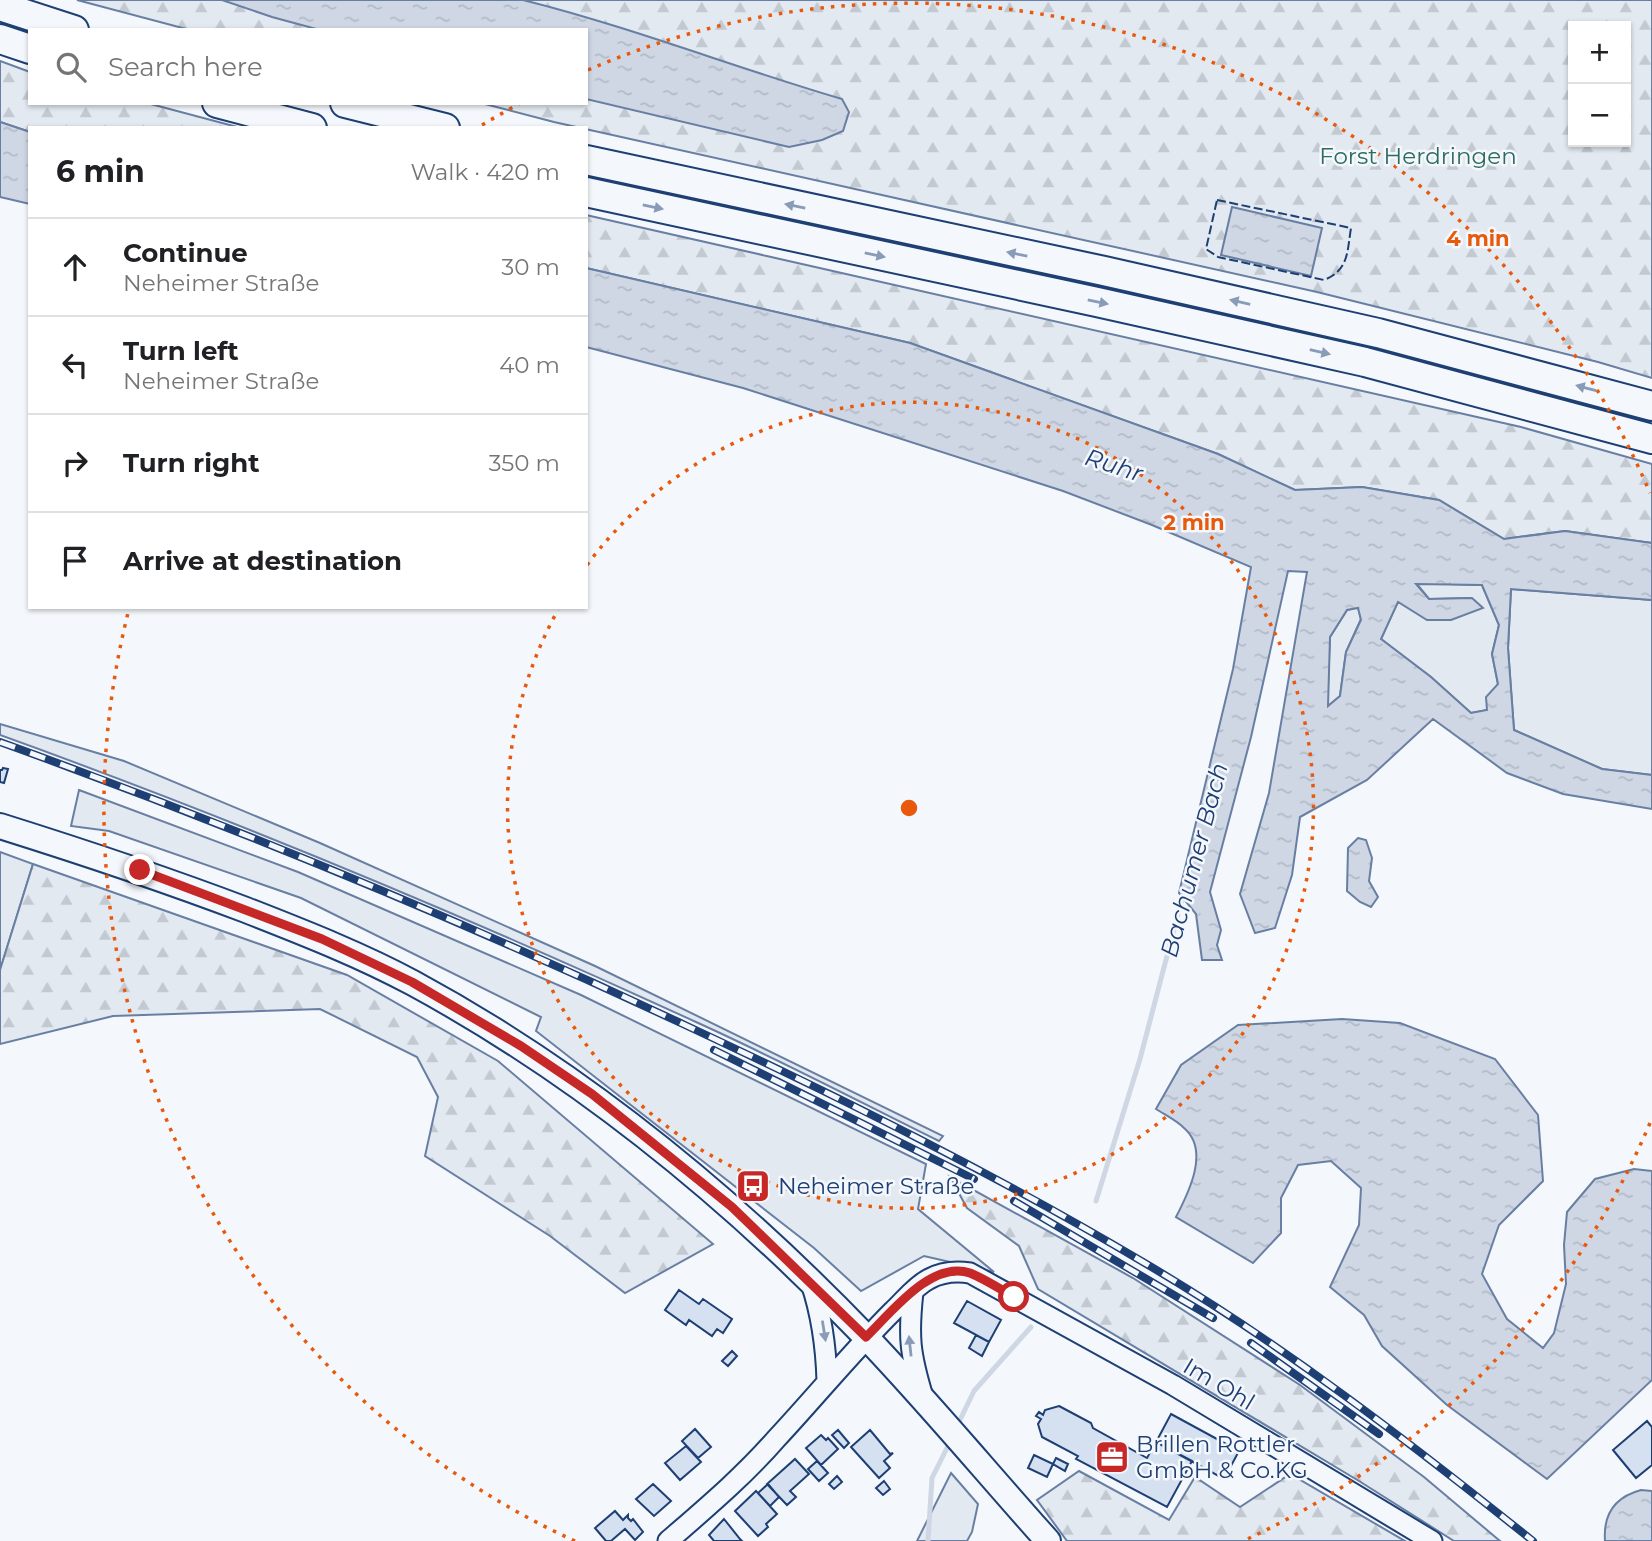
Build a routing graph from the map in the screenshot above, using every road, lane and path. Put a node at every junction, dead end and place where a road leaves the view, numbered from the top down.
1 (0, 6) edge
2 (68, 28) edge
3 (0, 39) edge
4 (28, 48) edge
5 (225, 105) edge
6 (353, 105) edge
7 (304, 126) edge
8 (437, 126) edge
9 (588, 160) edge
10 (588, 192) edge
11 (1652, 406) edge
12 (1652, 439) edge
13 (0, 826) edge
14 (811, 1283) junction
15 (913, 1292) junction
16 (866, 1337) junction
17 (827, 1381) junction
18 (924, 1400) junction
19 (668, 1541) edge
20 (1048, 1541) edge
21 (1432, 1541) edge

1 - 2 highway
3 - 4 highway
5 - 7 highway
6 - 8 highway
11 -> 9 highway
10 -> 12 highway
13 - 14 main road
14 - 16 main road
14 -> 17 street
15 - 16 street
18 -> 15 street
15 - 21 street, Im Ohl
16 - 17 street
16 - 18 main road
17 - 19 street
18 - 20 main road

